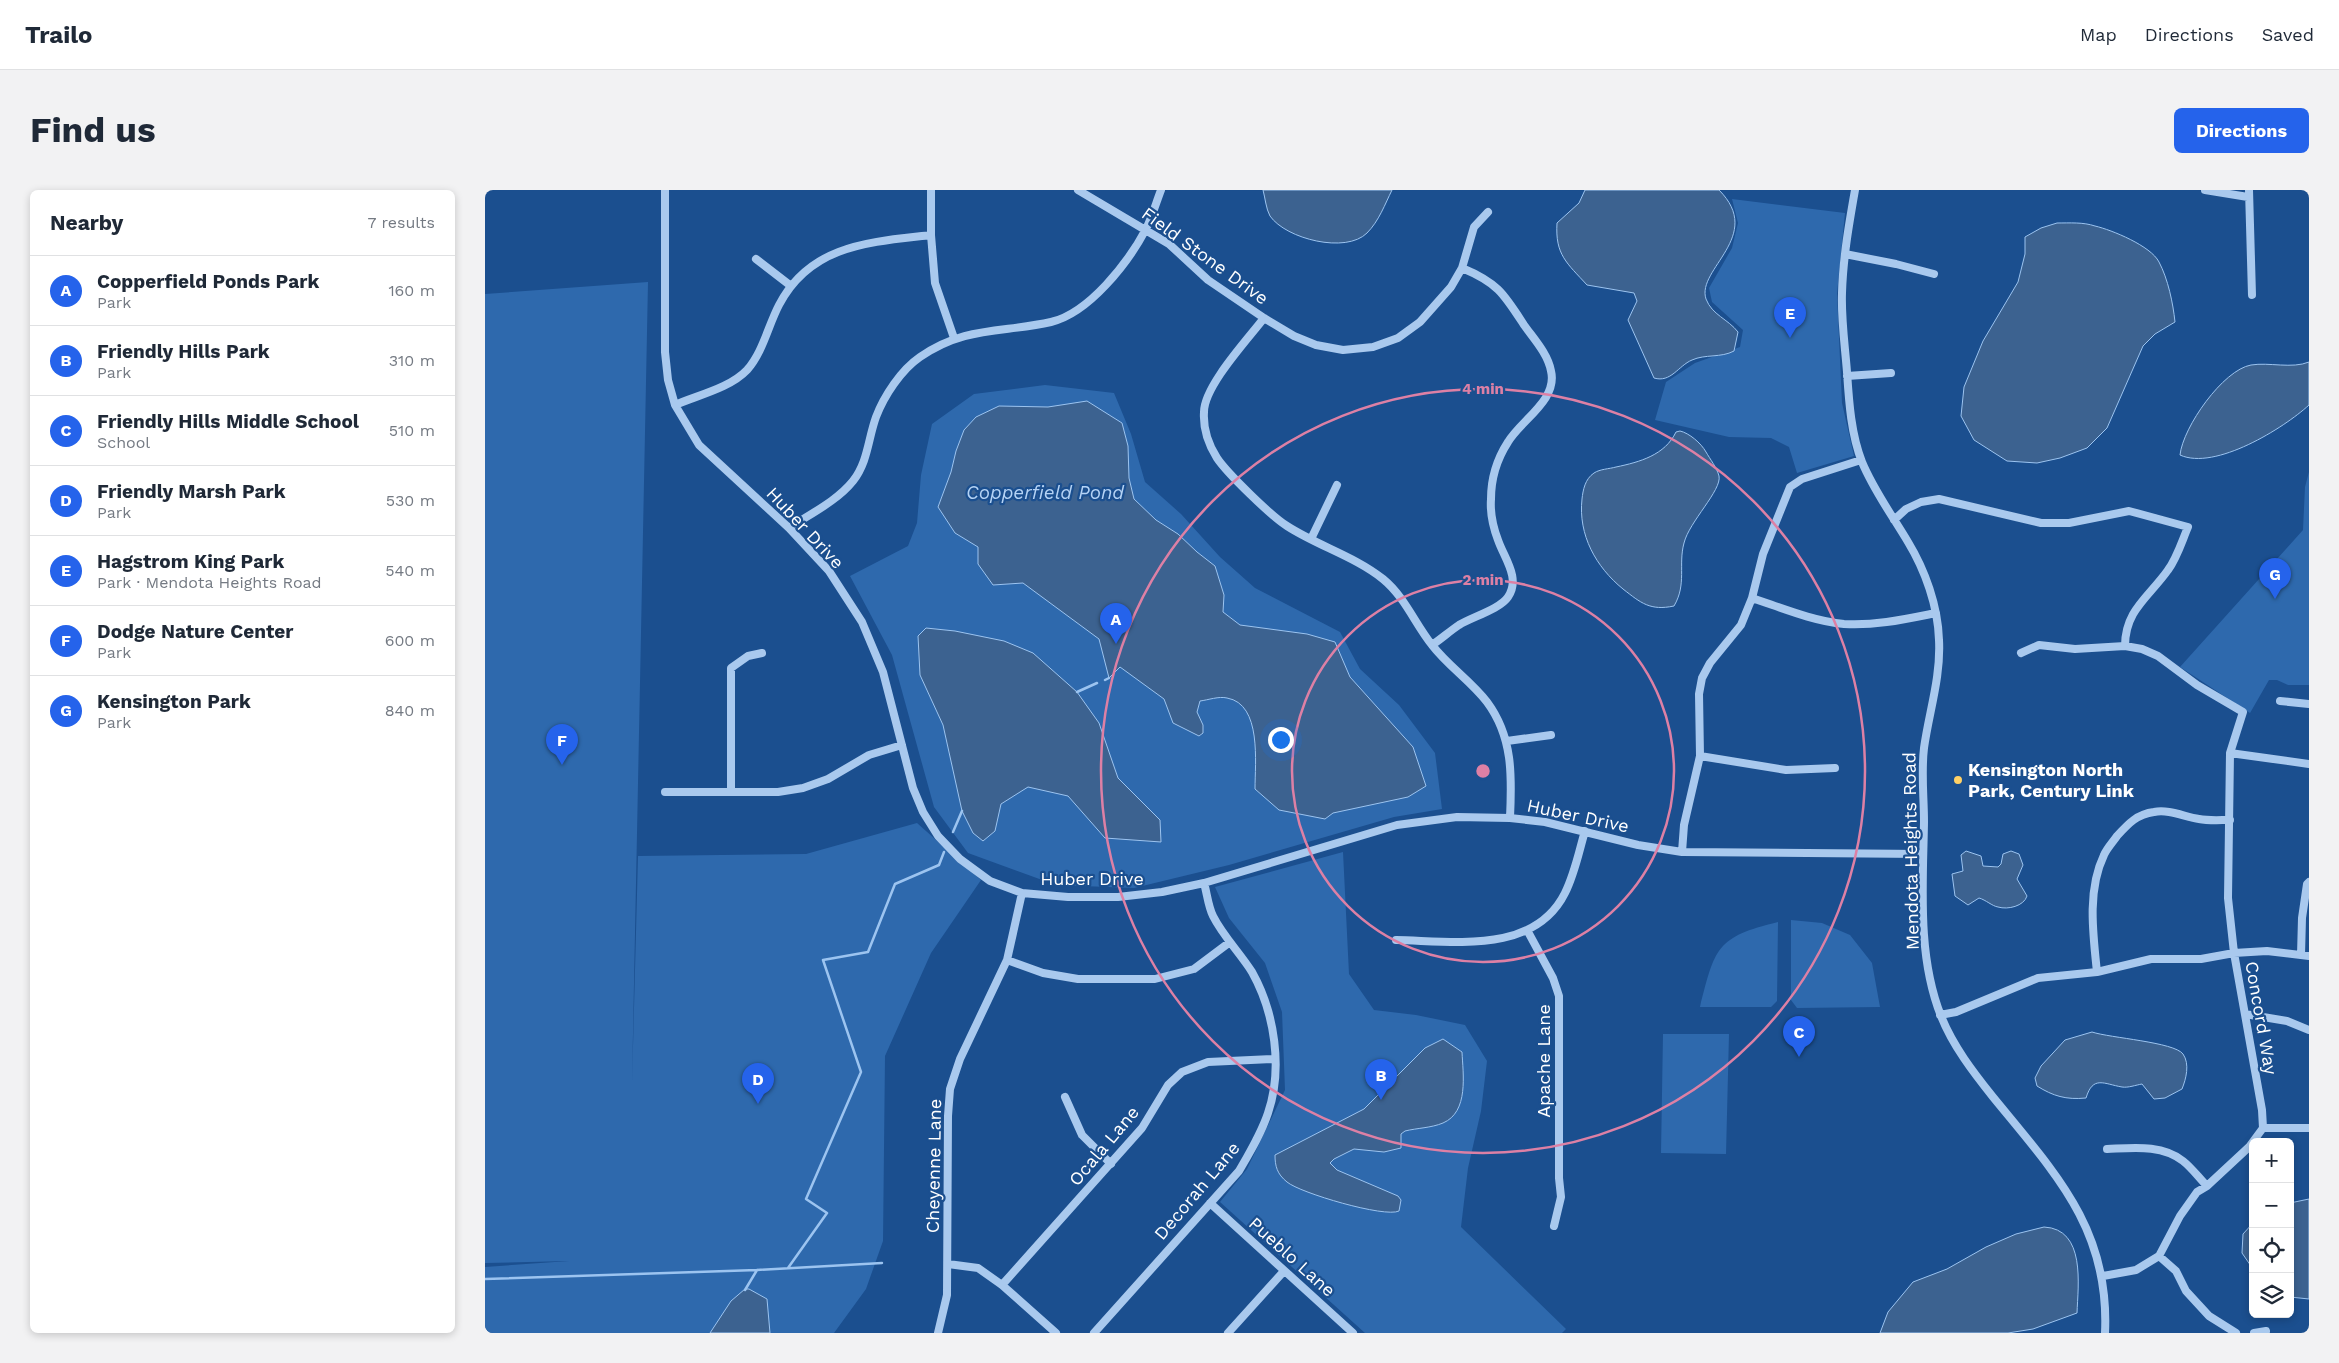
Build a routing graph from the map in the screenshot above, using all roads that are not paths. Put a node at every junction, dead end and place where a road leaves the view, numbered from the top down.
1 (665, 190) edge
2 (931, 190) edge
3 (1077, 190) edge
4 (1161, 190) edge
5 (1855, 190) edge
6 (2205, 190) edge
7 (2249, 194) edge
8 (1488, 212) dead end
9 (1146, 229) junction
10 (931, 235) junction
11 (1845, 254) junction
12 (756, 259) dead end
13 (1462, 268) junction
14 (1934, 274) dead end
15 (791, 286) junction
16 (2252, 295) dead end
17 (1264, 318) junction
18 (954, 338) junction
19 (1891, 374) dead end
20 (1847, 376) junction
21 (675, 405) junction
22 (1861, 460) junction
23 (1337, 485) dead end
24 (1894, 520) junction
25 (789, 528) junction
26 (1311, 539) junction
27 (1752, 598) junction
28 (1936, 613) junction
29 (1432, 645) junction
30 (2125, 646) junction
31 (762, 653) dead end
32 (2021, 653) dead end
33 (2280, 700) dead end
34 (2309, 704) edge
35 (1551, 735) dead end
36 (1507, 741) junction
37 (902, 745) junction
38 (2230, 753) junction
39 (1700, 756) junction
40 (2309, 764) edge
41 (1835, 768) dead end
42 (665, 792) dead end
43 (731, 792) junction
44 (1510, 818) junction
45 (2230, 820) junction
46 (1585, 831) junction
47 (1682, 852) junction
48 (1923, 854) junction
49 (2309, 882) edge
50 (1204, 883) junction
51 (1022, 893) junction
52 (1527, 930) junction
53 (1395, 940) dead end
54 (1230, 942) junction
55 (2234, 953) junction
56 (2305, 956) edge
57 (1007, 960) junction
58 (2097, 972) junction
59 (2245, 1014) junction
60 (1941, 1016) junction
61 (2309, 1030) edge
62 (1274, 1060) junction
63 (1065, 1097) dead end
64 (2263, 1128) junction
65 (2309, 1128) edge
66 (2107, 1148) dead end
67 (1111, 1164) junction
68 (2207, 1186) junction
69 (1210, 1204) junction
70 (1554, 1226) dead end
71 (2159, 1256) junction
72 (948, 1264) junction
73 (1284, 1271) junction
74 (2103, 1276) junction
75 (1002, 1285) junction
76 (2265, 1331) dead end
77 (938, 1333) edge
78 (1056, 1333) edge
79 (1094, 1333) edge
80 (1228, 1333) edge
81 (1353, 1333) edge
82 (2105, 1333) edge
83 (2236, 1333) edge
84 (2254, 1333) edge

1 - 21 street, Huber Drive
2 - 10 street
3 - 9 street, Field Stone Drive
4 - 9 street
5 - 11 street, Mendota Heights Road
6 - 7 street
7 - 16 street
8 - 13 street, Field Stone Drive
9 - 17 street, Field Stone Drive
9 - 18 street
10 - 15 street
10 - 18 street
11 - 14 street
11 - 20 street, Mendota Heights Road
12 - 15 street
13 - 17 street, Field Stone Drive
13 - 29 street
15 - 21 street
17 - 26 street
18 - 25 street
19 - 20 street
20 - 22 street, Mendota Heights Road
21 - 25 street, Huber Drive
22 - 24 street, Mendota Heights Road
22 - 27 street
23 - 26 street
24 - 28 street, Mendota Heights Road
24 - 30 street
25 - 37 street, Huber Drive
26 - 29 street
27 - 28 street
27 - 39 street
28 - 48 street, Mendota Heights Road
29 - 36 street
30 - 32 street
30 - 38 street, Concord Way
31 - 43 street
33 - 34 street
35 - 36 street
36 - 44 street
37 - 43 street
37 - 51 street, Huber Drive
38 - 40 street
38 - 45 street, Concord Way
39 - 41 street
39 - 47 street
42 - 43 street
44 - 46 street, Huber Drive
44 - 50 street, Huber Drive
45 - 55 street, Concord Way
45 - 58 street
46 - 47 street, Huber Drive
46 - 52 street
47 - 48 street, Huber Drive
48 - 60 street, Mendota Heights Road
49 - 56 street
50 - 51 street, Huber Drive
50 - 54 street, Decorah Lane
51 - 57 street, Cheyenne Lane
52 - 53 street
52 - 70 street, Apache Lane
54 - 57 street
54 - 62 street, Decorah Lane
55 - 56 street
55 - 58 street
55 - 59 street, Concord Way
57 - 72 street, Cheyenne Lane
58 - 60 street
59 - 61 street
59 - 64 street, Concord Way
60 - 74 street, Mendota Heights Road
62 - 67 street, Ocala Lane
62 - 69 street, Decorah Lane
63 - 67 street
64 - 65 street
64 - 68 street
66 - 68 street
67 - 75 street, Ocala Lane
68 - 71 street
69 - 73 street, Pueblo Lane
69 - 79 street, Decorah Lane
71 - 74 street
71 - 83 street
72 - 75 street
72 - 77 street, Cheyenne Lane
73 - 80 street
73 - 81 street, Pueblo Lane
74 - 82 street, Mendota Heights Road
75 - 78 street
76 - 84 street

